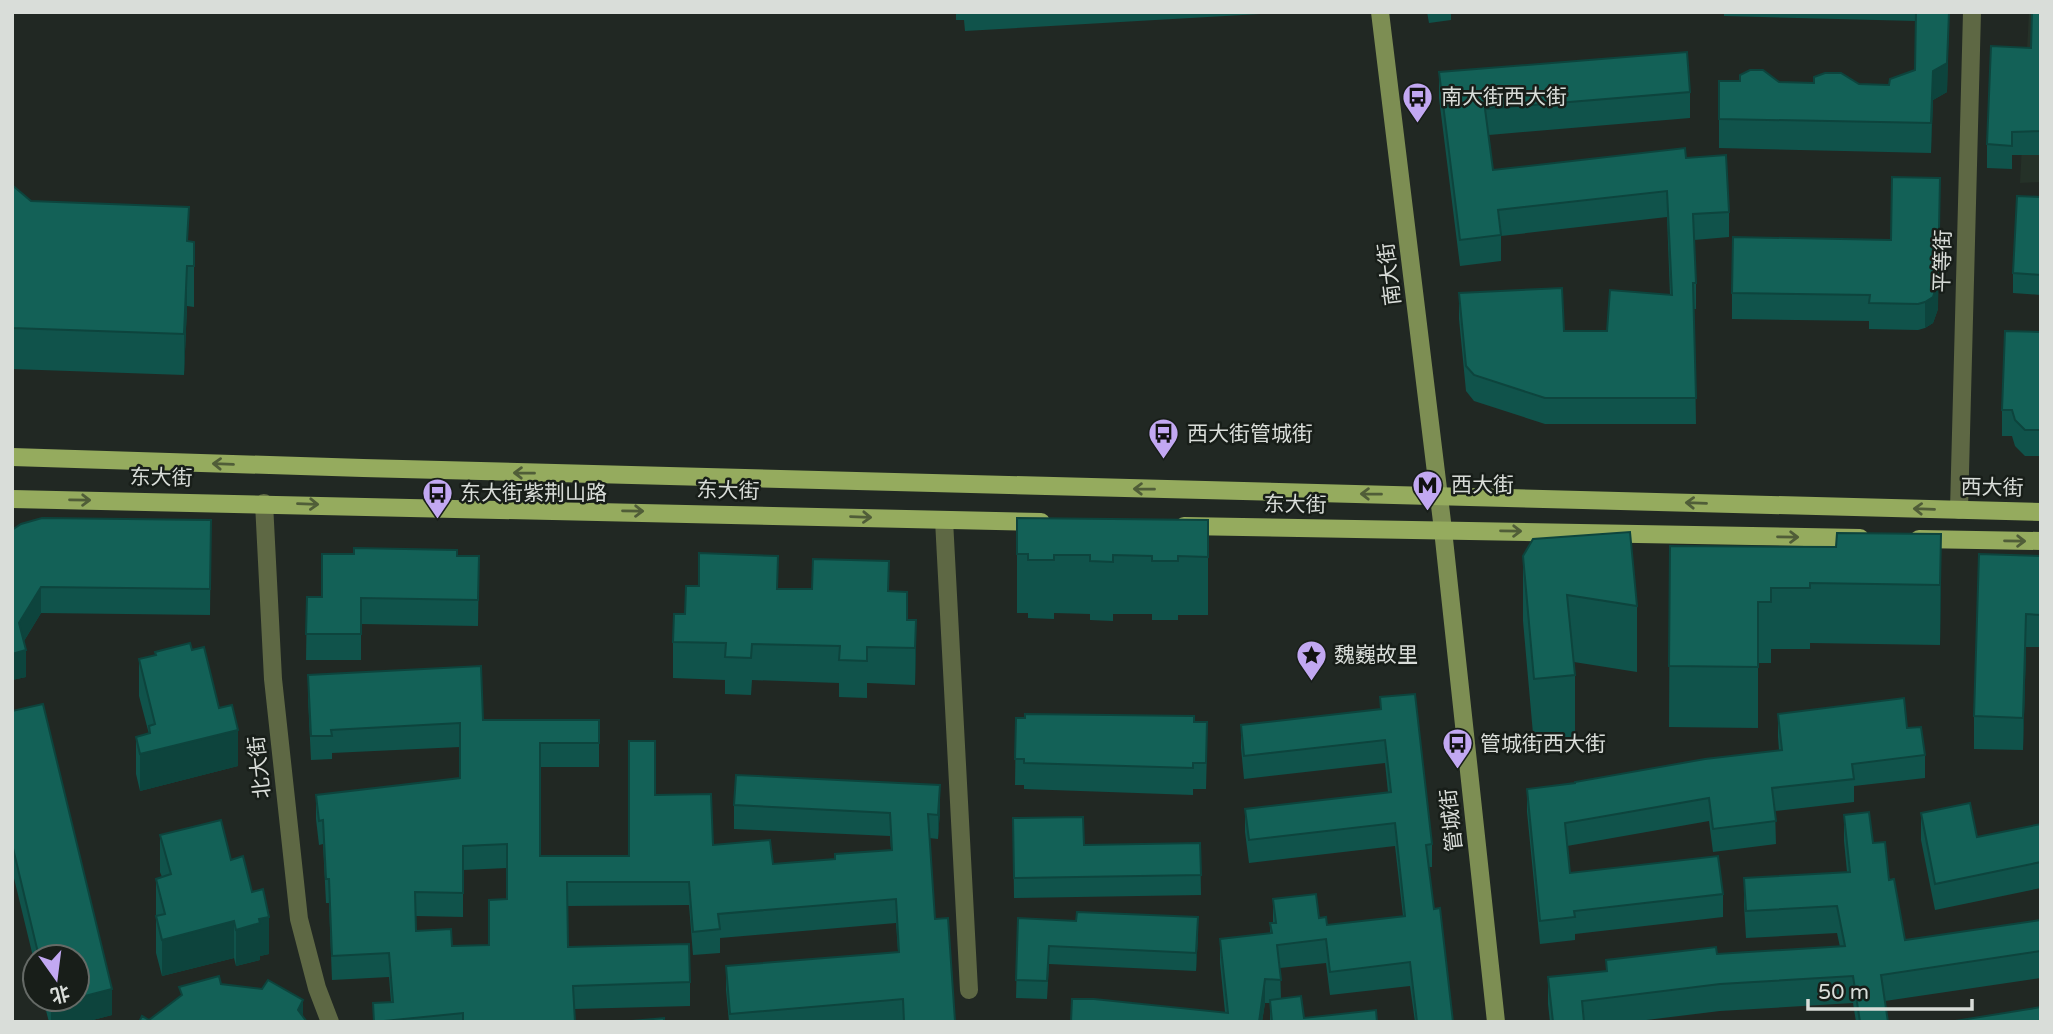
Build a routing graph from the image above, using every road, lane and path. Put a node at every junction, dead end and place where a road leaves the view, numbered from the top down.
1 (1380, 12) edge
2 (1972, 12) edge
3 (12, 457) edge
4 (1439, 496) junction
5 (12, 499) edge
6 (264, 503) junction
7 (1959, 510) junction
8 (2041, 512) edge
9 (944, 520) junction
10 (1055, 523) edge
11 (1165, 526) edge
12 (1443, 530) junction
13 (1875, 538) edge
14 (1903, 539) edge
15 (2041, 541) edge
16 (969, 990) dead end
17 (330, 1022) edge
18 (1496, 1022) edge

1 - 4 street, 南大街
2 - 7 street, 平等街
4 -> 3 main road, 东大街
7 -> 4 main road, 西大街
4 - 12 street, 南大街
5 -> 6 main road, 东大街
6 -> 9 main road, 东大街
6 - 17 street, 北大街
7 - 8 main road, 西大街
9 - 10 main road, 东大街
9 - 16 street
11 - 12 main road, 东大街
12 -> 13 main road
12 - 18 street, 管城街
14 -> 15 main road

